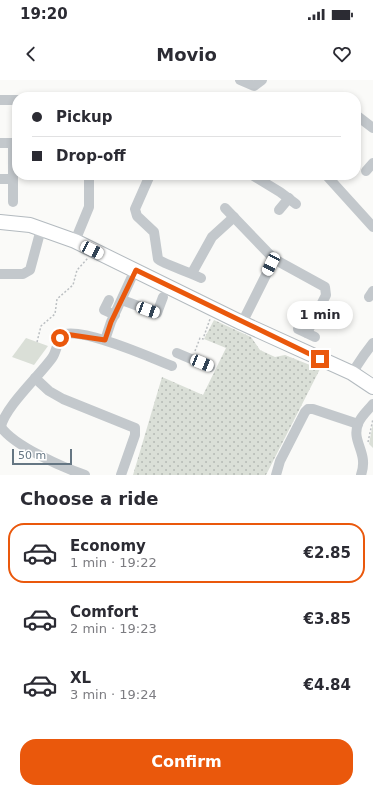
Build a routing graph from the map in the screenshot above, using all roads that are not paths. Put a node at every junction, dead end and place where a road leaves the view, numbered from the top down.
1 (240, 80) edge
2 (262, 80) edge
3 (0, 100) edge
4 (12, 100) edge
5 (361, 119) edge
6 (373, 128) edge
7 (0, 143) edge
8 (12, 143) edge
9 (373, 163) edge
10 (366, 172) dead end
11 (0, 179) edge
12 (12, 179) edge
13 (12, 180) edge
14 (89, 180) edge
15 (148, 180) edge
16 (260, 180) edge
17 (330, 180) edge
18 (13, 202) dead end
19 (226, 208) dead end
20 (279, 210) dead end
21 (234, 217) junction
22 (0, 222) edge
23 (373, 228) edge
24 (41, 229) junction
25 (75, 241) junction
26 (274, 260) junction
27 (136, 270) junction
28 (192, 273) junction
29 (0, 274) edge
30 (202, 278) dead end
31 (163, 297) dead end
32 (109, 300) dead end
33 (122, 300) junction
34 (115, 315) junction
35 (242, 323) junction
36 (307, 333) dead end
37 (105, 340) junction
38 (373, 343) edge
39 (210, 367) dead end
40 (352, 374) junction
41 (35, 378) junction
42 (373, 387) edge
43 (373, 404) edge
44 (358, 424) junction
45 (86, 475) edge
46 (121, 475) edge
47 (276, 475) edge
48 (361, 475) edge

1 - 2 street
3 - 4 street
5 - 6 street
7 - 8 street
9 - 10 street
11 - 12 street
13 - 18 street
14 - 25 street
15 - 28 street
16 - 20 street
17 - 23 street
19 - 21 street
21 - 26 street
21 - 28 street
22 - 24 street
24 - 25 street
24 - 29 street
25 - 27 street
26 - 35 street
26 - 36 street
27 - 33 street
27 - 35 street
28 - 30 street
31 - 33 street
32 - 34 street
33 - 34 street
34 - 37 street
35 - 40 street
37 - 39 street
37 - 41 street
38 - 40 street
40 - 42 street
41 - 45 street
41 - 46 street
43 - 44 street
44 - 47 street
44 - 48 street

